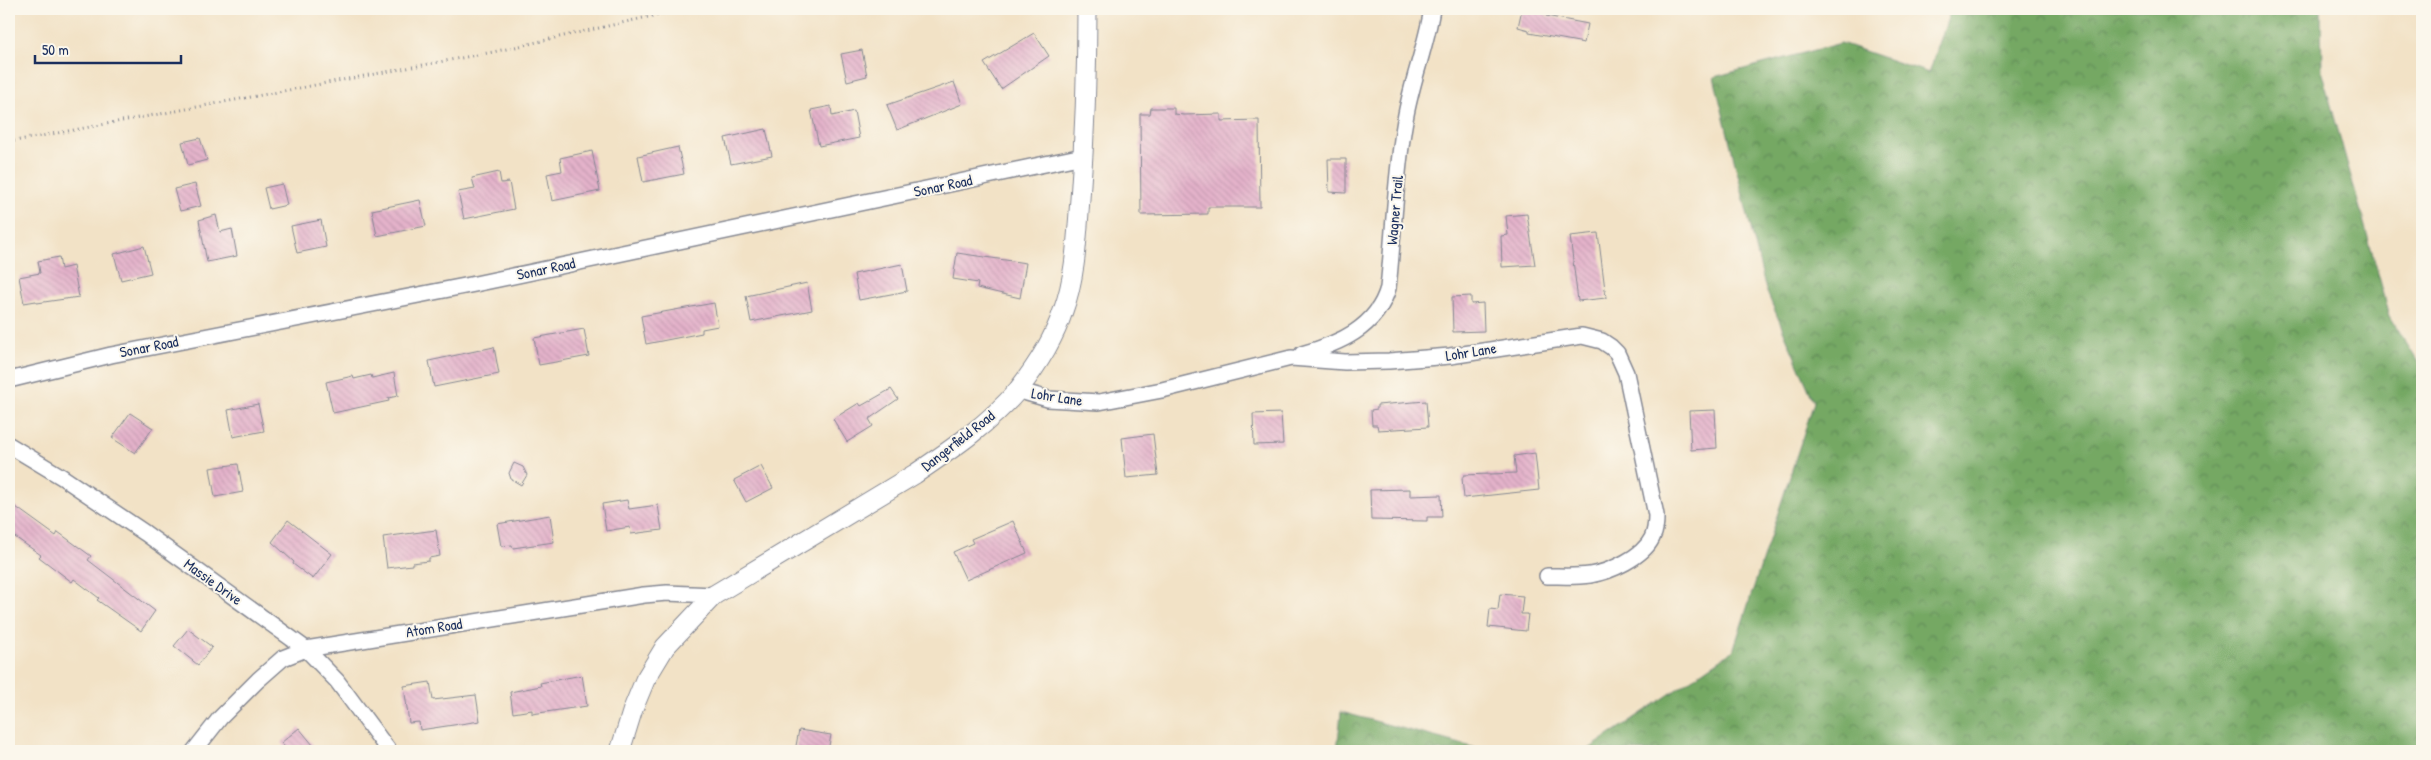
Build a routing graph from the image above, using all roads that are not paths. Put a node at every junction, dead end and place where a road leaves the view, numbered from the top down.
1 (1086, 9) edge
2 (1432, 9) edge
3 (1084, 156) junction
4 (1291, 358) junction
5 (9, 380) edge
6 (1017, 390) junction
7 (9, 445) edge
8 (1547, 576) dead end
9 (714, 596) junction
10 (306, 649) junction
11 (194, 751) edge
12 (389, 751) edge
13 (620, 751) edge

1 - 3 street, Dangerfield Road
2 - 4 street, Wagner Trail
3 - 5 street, Sonar Road
3 - 6 street, Dangerfield Road
4 - 6 street, Lohr Lane
4 - 8 street, Lohr Lane
6 - 9 street, Dangerfield Road
7 - 10 street, Massie Drive
9 - 10 street, Atom Road
9 - 13 street, Dangerfield Road
10 - 11 street, Atom Road
10 - 12 street, Massie Drive

